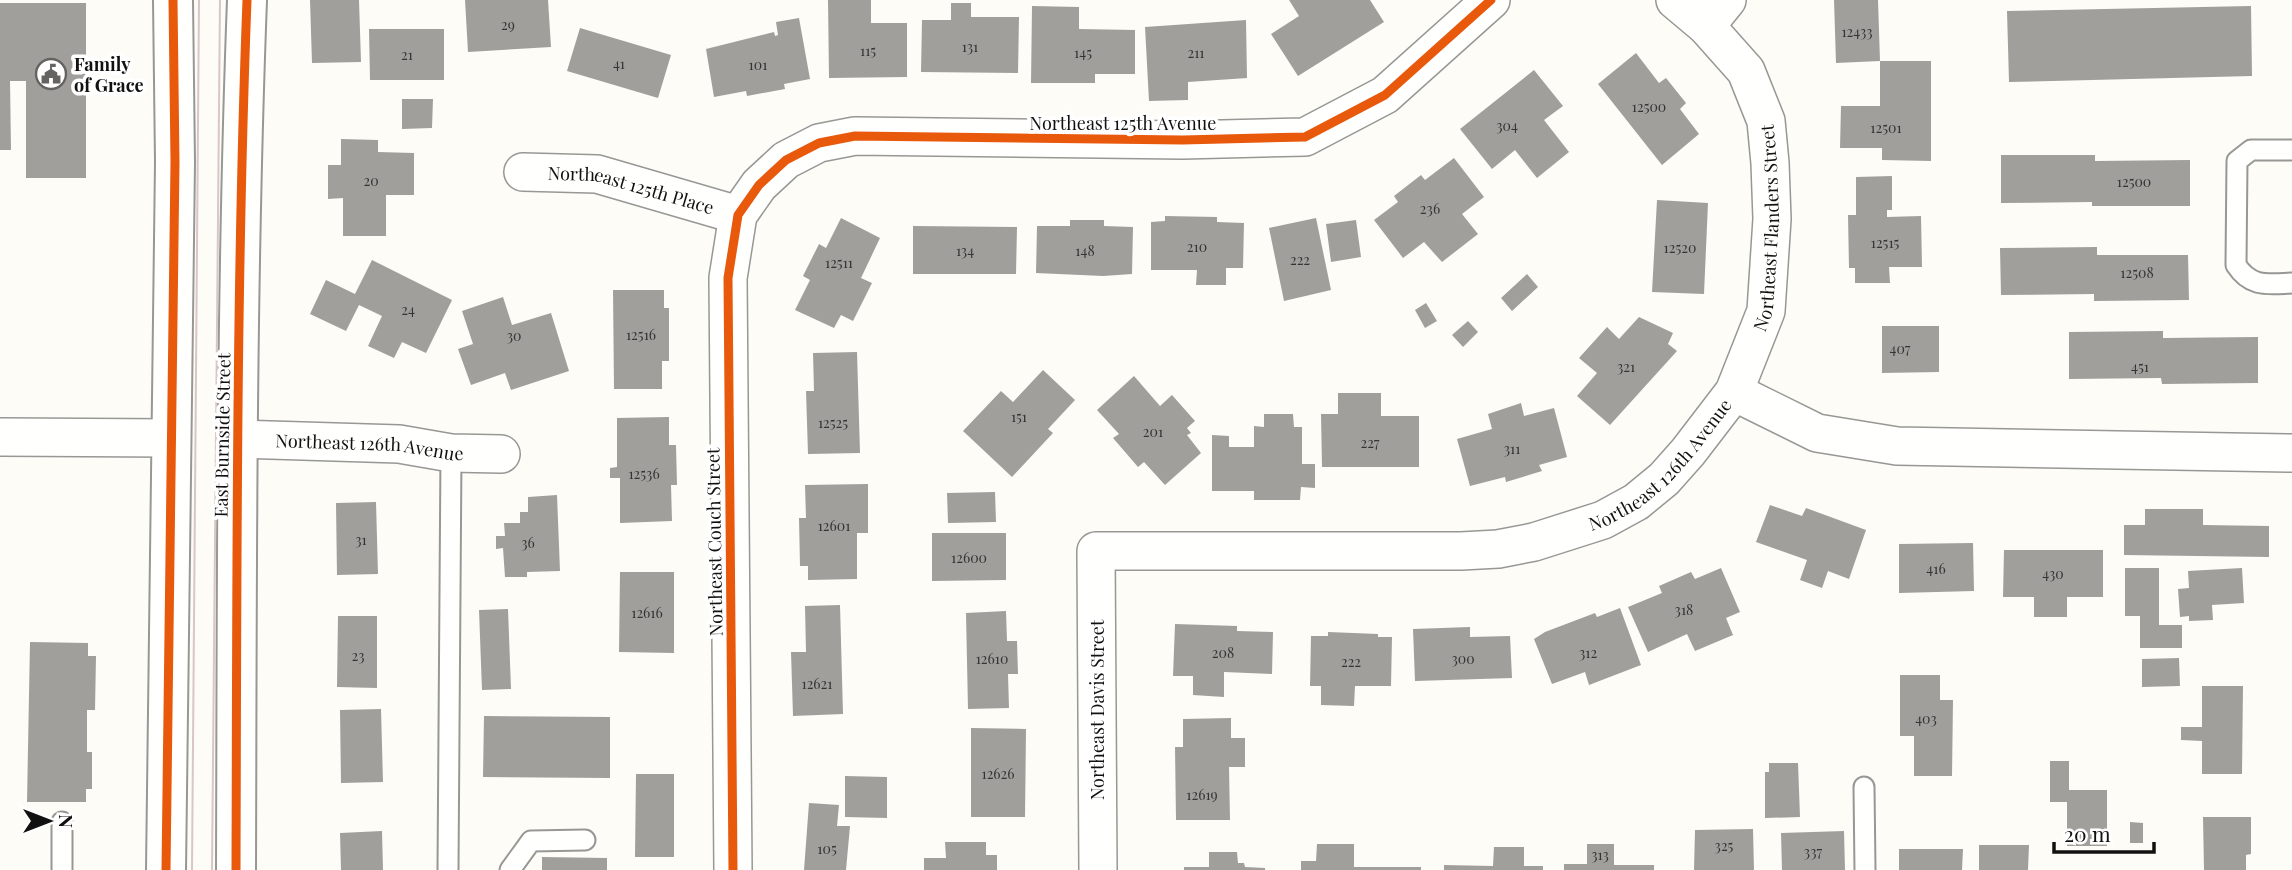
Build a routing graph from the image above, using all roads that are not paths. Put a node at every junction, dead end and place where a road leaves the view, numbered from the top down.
1 (173, 0) edge
2 (247, 0) edge
3 (1491, 0) edge
4 (1675, 0) edge
5 (1717, 13) edge
6 (2292, 150) edge
7 (523, 172) dead end
8 (738, 215) junction
9 (2292, 283) edge
10 (1734, 392) junction
11 (0, 437) edge
12 (171, 438) junction
13 (237, 439) junction
14 (451, 453) junction
15 (2292, 453) edge
16 (501, 454) dead end
17 (1096, 551) joint
18 (1864, 787) dead end
19 (62, 822) dead end
20 (585, 840) dead end
21 (62, 870) edge
22 (166, 870) edge
23 (236, 870) edge
24 (448, 870) edge
25 (510, 870) edge
26 (733, 870) edge
27 (1098, 870) edge
28 (1865, 870) edge

1 - 12 street
2 - 13 street, East Burnside Street
3 - 8 street, Northeast 125th Avenue
4 - 5 street
5 - 10 street, Northeast Flanders Street
6 - 9 lane
7 - 8 street, Northeast 125th Place
8 - 26 street, Northeast Couch Street
10 - 15 street, Northeast 126th Avenue
10 - 17 street, Northeast 126th Avenue
11 - 12 street
12 - 22 street
13 - 14 street, Northeast 126th Avenue
13 - 23 street, East Burnside Street
14 - 16 street, Northeast 126th Avenue
14 - 24 lane
17 - 27 street, Northeast Davis Street
18 - 28 lane
19 - 21 lane
20 - 25 lane

